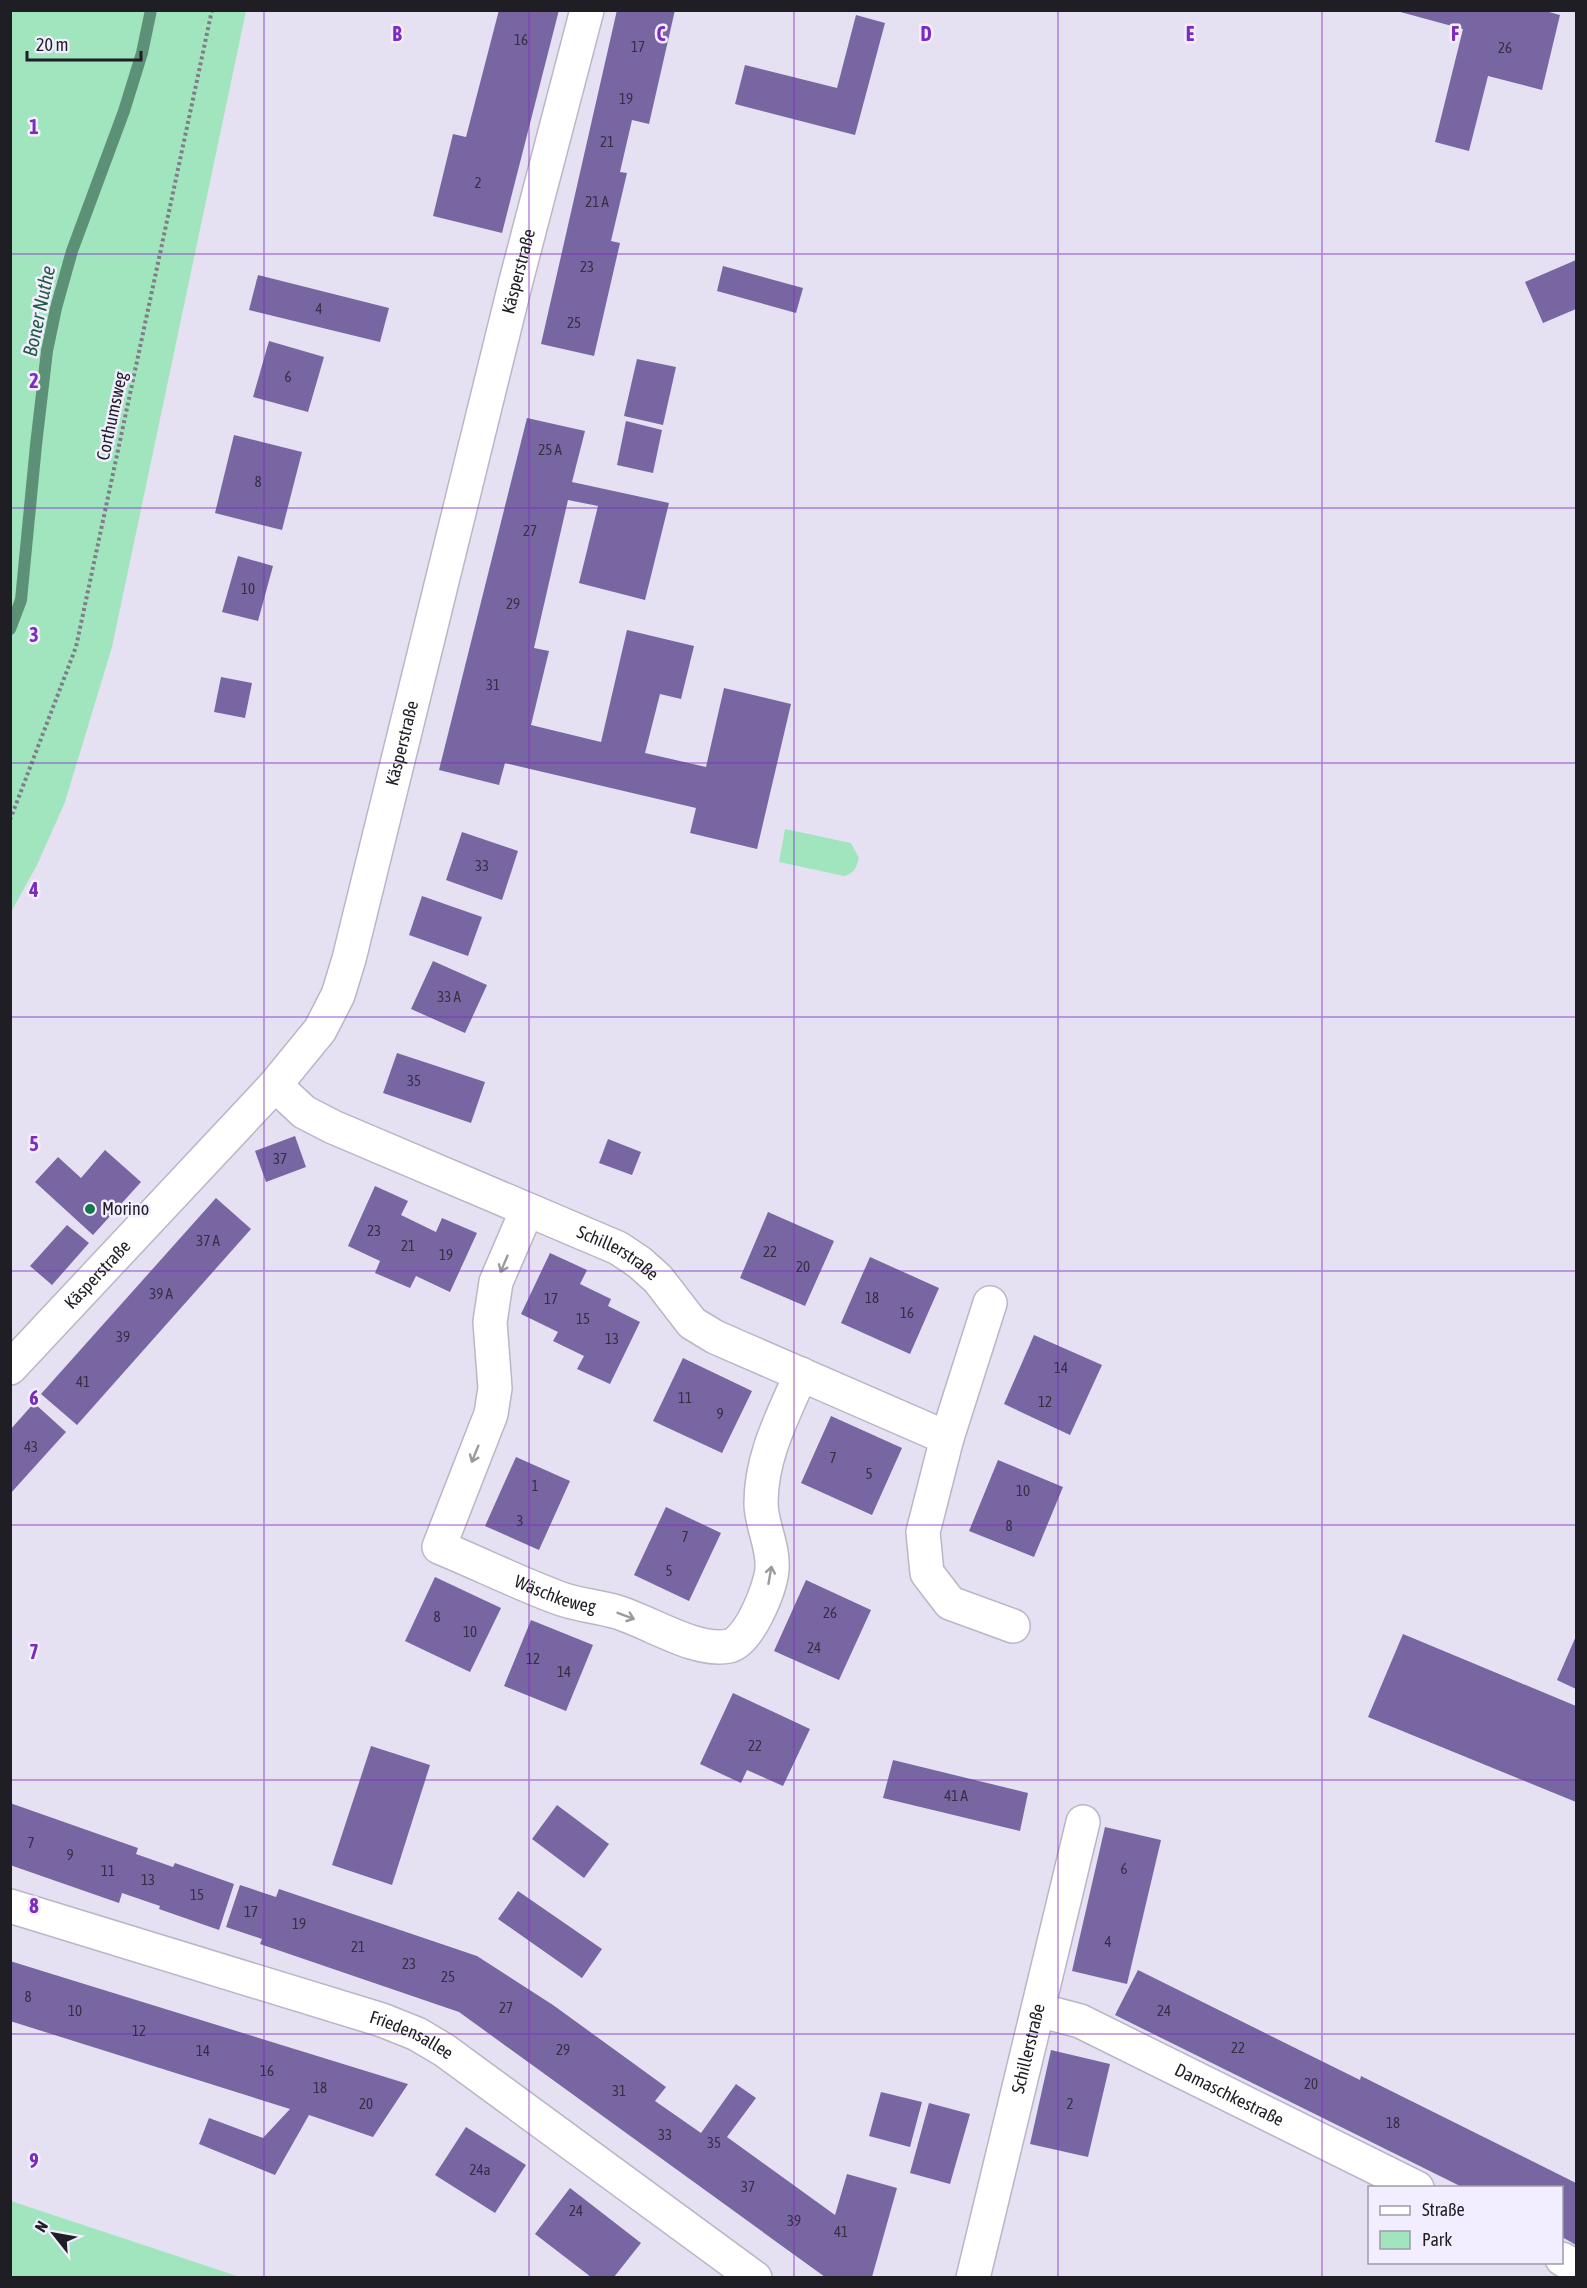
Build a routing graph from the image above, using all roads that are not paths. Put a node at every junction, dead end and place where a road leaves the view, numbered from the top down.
1 (587, 10) edge
2 (275, 1085) junction
3 (527, 1210) junction
4 (990, 1303) dead end
5 (10, 1368) edge
6 (801, 1374) junction
7 (947, 1438) junction
8 (1013, 1626) dead end
9 (1083, 1822) dead end
10 (10, 1906) edge
11 (1038, 2010) junction
12 (1415, 2186) edge
13 (755, 2277) edge
14 (973, 2277) edge

1 - 2 street, Käsperstraße
2 - 3 street, Schillerstraße
2 - 5 street, Käsperstraße
3 - 6 street, Schillerstraße
3 -> 6 street, Wäschkeweg
4 - 7 street
6 - 7 street, Schillerstraße
7 - 8 street
9 - 11 street, Schillerstraße
10 - 13 street, Friedensallee
11 - 12 street, Damaschkestraße
11 - 14 street, Schillerstraße

